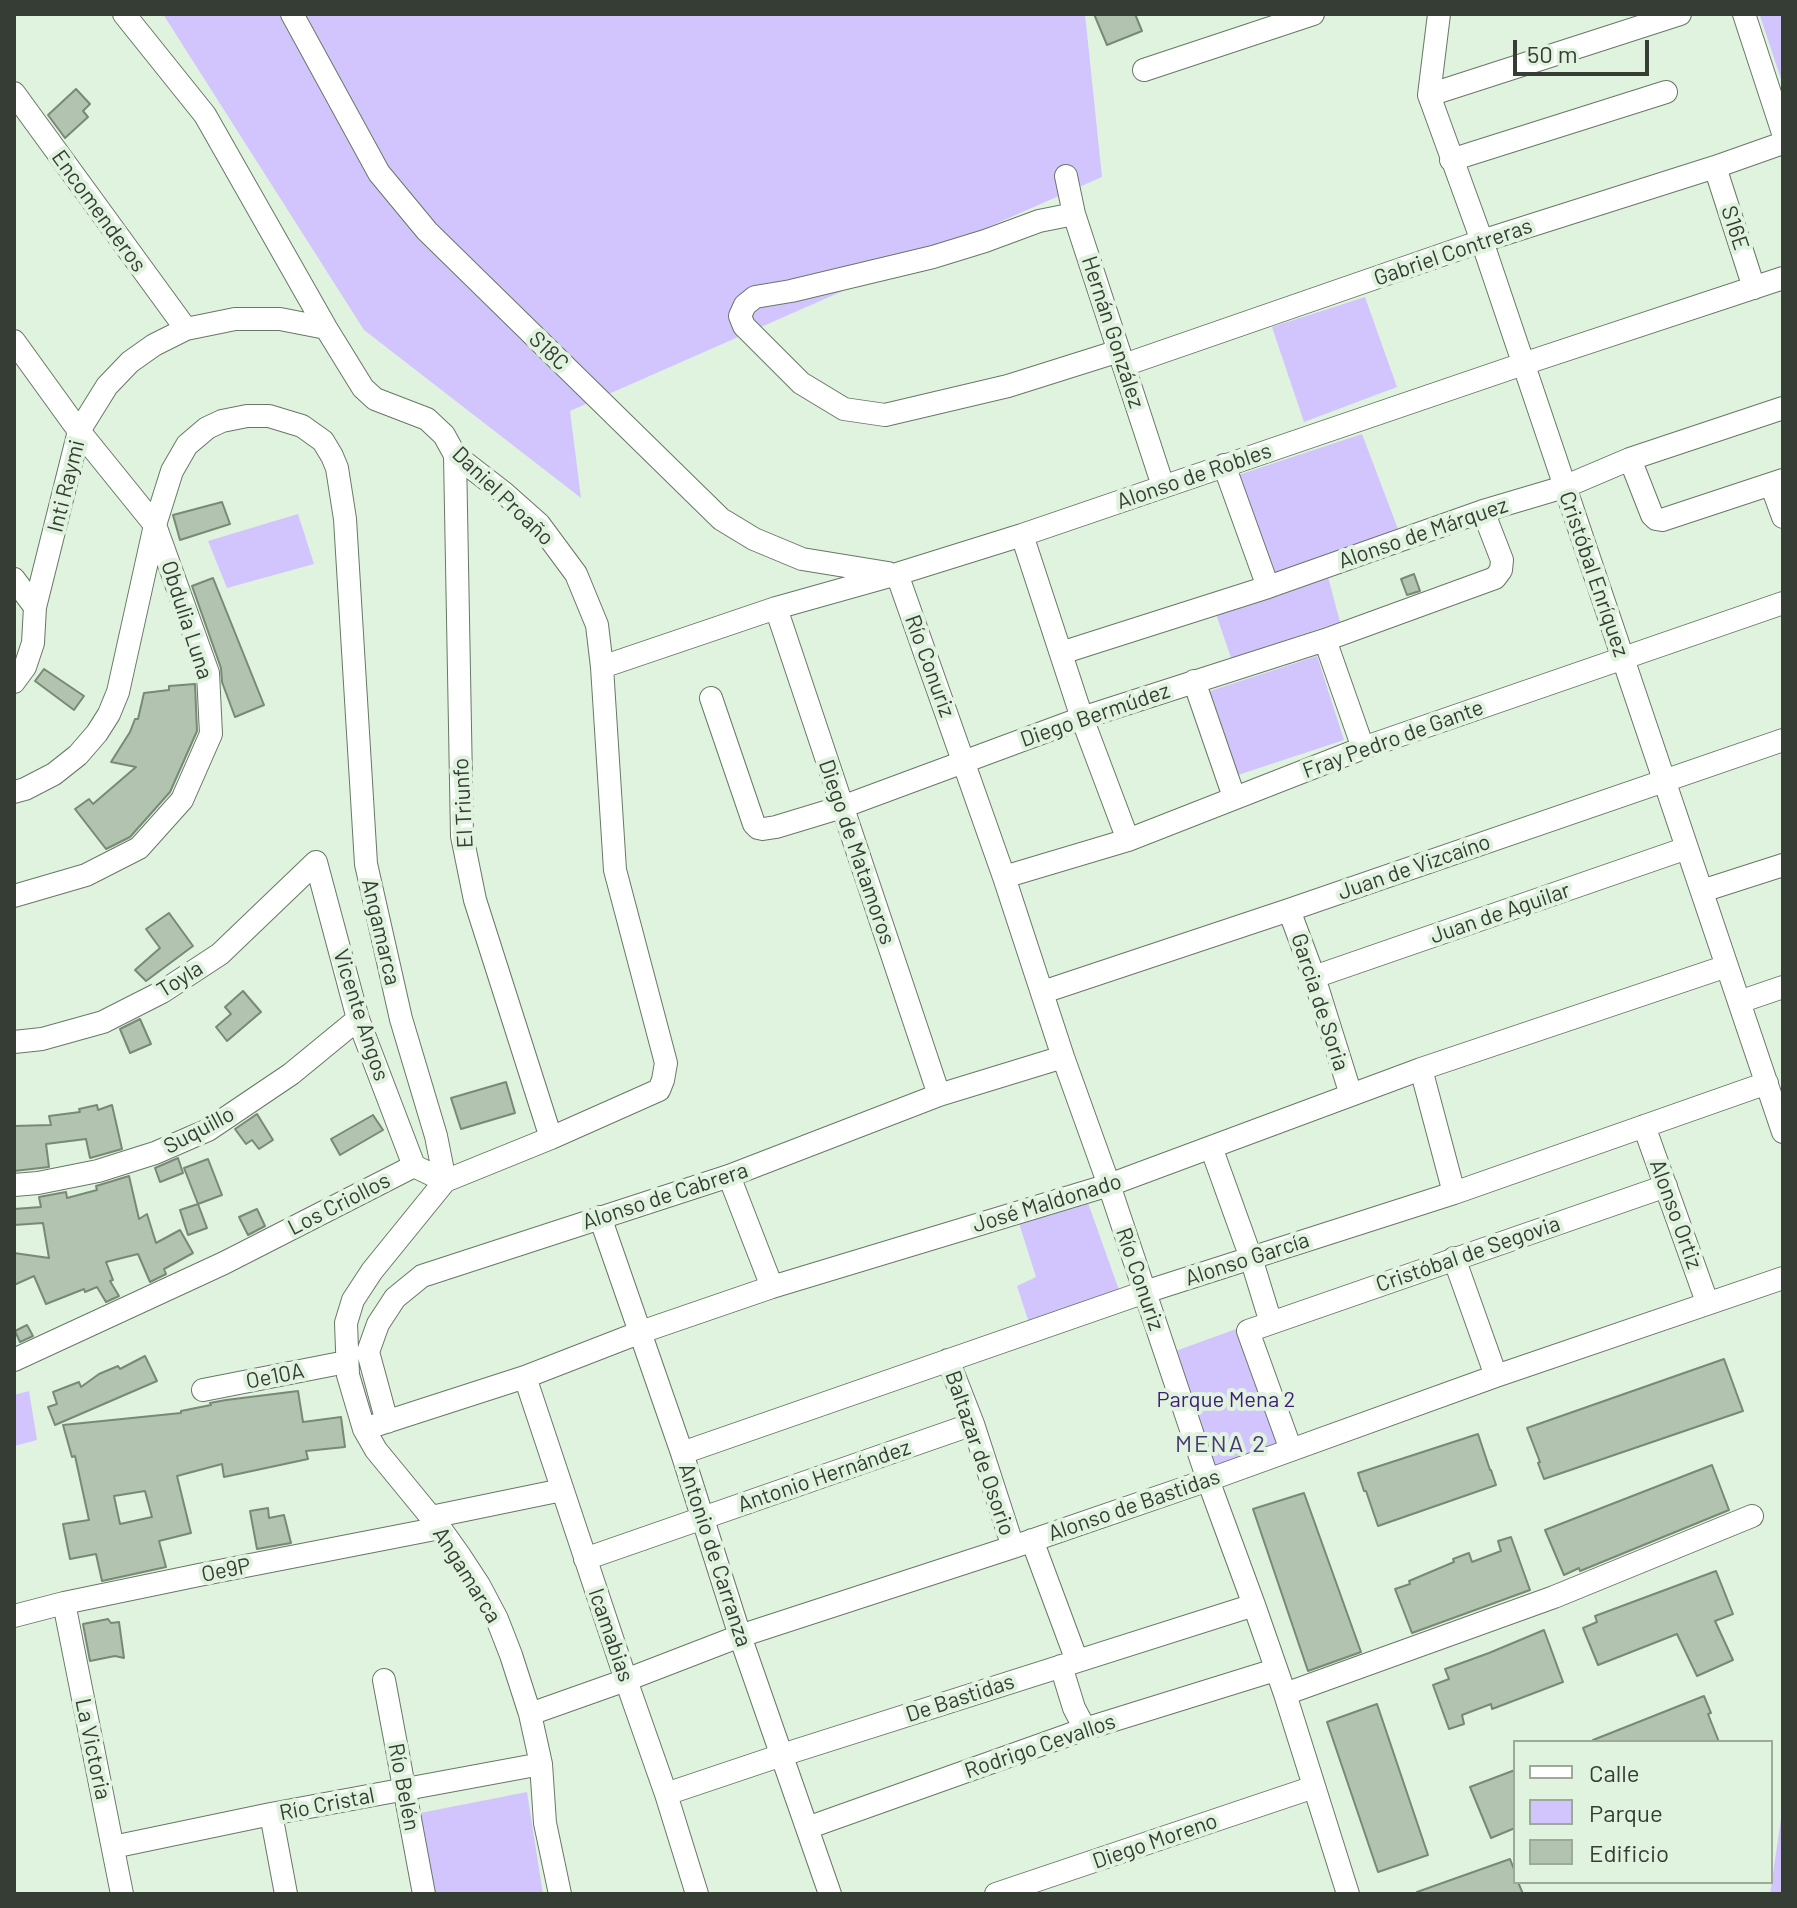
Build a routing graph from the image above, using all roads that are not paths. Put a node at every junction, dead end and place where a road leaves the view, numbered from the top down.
1 (124, 14) edge
2 (292, 14) edge
3 (1313, 14) edge
4 (1439, 14) edge
5 (1680, 14) edge
6 (1744, 14) edge
7 (1144, 70) dead end
8 (1666, 92) dead end
9 (14, 93) edge
10 (1429, 95) junction
11 (1783, 133) edge
12 (1783, 143) edge
13 (1451, 160) junction
14 (1715, 167) junction
15 (1066, 176) dead end
16 (1074, 214) junction
17 (1482, 241) junction
18 (1783, 278) edge
19 (1754, 288) junction
20 (326, 328) junction
21 (186, 329) junction
22 (14, 341) edge
23 (1122, 358) junction
24 (1523, 364) junction
25 (1783, 408) edge
26 (79, 431) junction
27 (455, 455) junction
28 (1630, 459) junction
29 (1224, 465) junction
30 (1777, 482) edge
31 (1163, 486) junction
32 (1564, 487) junction
33 (1483, 511) junction
34 (1783, 517) edge
35 (155, 525) junction
36 (1022, 535) junction
37 (897, 574) junction
38 (14, 579) edge
39 (1268, 587) junction
40 (1783, 603) edge
41 (35, 607) junction
42 (776, 608) junction
43 (1325, 640) junction
44 (1061, 653) junction
45 (1623, 658) junction
46 (602, 667) junction
47 (1194, 681) junction
48 (14, 682) edge
49 (711, 698) dead end
50 (1082, 718) junction
51 (1783, 740) edge
52 (1363, 748) junction
53 (964, 761) junction
54 (1664, 782) junction
55 (14, 792) edge
56 (1234, 797) junction
57 (842, 807) junction
58 (1128, 840) junction
59 (1687, 848) junction
60 (316, 862) joint
61 (1783, 865) edge
62 (1004, 877) junction
63 (1702, 891) junction
64 (14, 896) edge
65 (1289, 910) junction
66 (1727, 966) junction
67 (1314, 977) junction
68 (1783, 987) edge
69 (1043, 992) junction
70 (1739, 1002) junction
71 (358, 1019) junction
72 (14, 1042) edge
73 (1063, 1057) junction
74 (1421, 1069) junction
75 (1767, 1083) junction
76 (939, 1095) junction
77 (1351, 1095) junction
78 (1644, 1126) junction
79 (1783, 1132) edge
80 (551, 1138) junction
81 (1211, 1147) junction
82 (414, 1166) junction
83 (729, 1176) junction
84 (445, 1181) junction
85 (14, 1185) edge
86 (1109, 1185) junction
87 (1666, 1186) junction
88 (1454, 1193) junction
89 (600, 1217) junction
90 (1251, 1258) junction
91 (1454, 1258) junction
92 (1783, 1278) edge
93 (772, 1287) junction
94 (1145, 1292) junction
95 (1707, 1302) junction
96 (1271, 1323) junction
97 (641, 1332) junction
98 (14, 1360) edge
99 (948, 1360) junction
100 (346, 1362) junction
101 (1496, 1376) junction
102 (525, 1377) junction
103 (203, 1390) dead end
104 (387, 1422) junction
105 (973, 1424) junction
106 (364, 1429) junction
107 (1291, 1450) junction
108 (682, 1453) junction
109 (1208, 1480) junction
110 (562, 1490) junction
111 (1752, 1516) dead end
112 (703, 1518) junction
113 (435, 1522) junction
114 (1022, 1543) junction
115 (585, 1559) junction
116 (64, 1603) junction
117 (1254, 1605) junction
118 (14, 1616) edge
119 (740, 1636) junction
120 (1069, 1663) junction
121 (1275, 1670) junction
122 (384, 1680) dead end
123 (626, 1680) junction
124 (1285, 1694) junction
125 (530, 1714) junction
126 (1085, 1729) junction
127 (782, 1755) junction
128 (541, 1764) junction
129 (1314, 1787) junction
130 (404, 1789) junction
131 (666, 1794) junction
132 (271, 1814) junction
133 (807, 1828) junction
134 (113, 1847) junction
135 (122, 1894) edge
136 (286, 1894) edge
137 (424, 1894) edge
138 (560, 1894) edge
139 (697, 1894) edge
140 (830, 1894) edge
141 (996, 1894) edge
142 (1348, 1894) edge

1 - 20 street, Daniel Proaño
2 - 37 street, S18C
3 - 7 street
4 - 10 street, Cristóbal Enríquez
5 - 10 street
6 - 11 street
8 - 13 street
9 - 21 street, Encomenderos
10 - 13 street, Cristóbal Enríquez
12 - 14 street, Gabriel Contreras
13 - 17 street, Cristóbal Enríquez
14 - 17 street, Gabriel Contreras
14 - 19 street, S16E
15 - 16 street, Hernán González
16 - 23 street, Hernán González
16 - 23 street, Gabriel Contreras
17 - 23 street, Gabriel Contreras
17 - 24 street, Cristóbal Enríquez
18 - 19 street, Alonso de Robles
19 - 24 street, Alonso de Robles
20 - 21 street, Inti Raymi
20 - 27 street, Daniel Proaño
21 - 26 street, Inti Raymi
22 - 26 street, Obdulia Luna
23 - 31 street, Hernán González
24 - 29 street, Alonso de Robles
24 - 32 street, Cristóbal Enríquez
25 - 28 street, Alonso de Márquez
26 - 35 street, Obdulia Luna
26 - 41 street, Inti Raymi
27 - 46 street, Daniel Proaño
27 - 80 street, El Triunfo
28 - 30 street
28 - 32 street, Alonso de Márquez
29 - 31 street, Alonso de Robles
29 - 39 street
30 - 34 street
31 - 36 street, Alonso de Robles
32 - 33 street, Alonso de Márquez
32 - 45 street, Cristóbal Enríquez
33 - 39 street, Alonso de Márquez
33 - 43 street, Diego Bermúdez
35 - 55 street, Angamarca
35 - 64 street, Obdulia Luna
35 - 84 street, Angamarca
36 - 37 street, Alonso de Robles
36 - 44 street
37 - 42 street, Alonso de Robles
37 - 53 street, Río Conuriz
38 - 41 street
39 - 44 street, Alonso de Márquez
40 - 45 street, Fray Pedro de Gante
41 - 48 street, Inti Raymi
42 - 46 street, Alonso de Robles
42 - 57 street, Diego de Matamoros
43 - 47 street, Diego Bermúdez
43 - 52 street
44 - 50 street
45 - 52 street, Fray Pedro de Gante
45 - 54 street, Cristóbal Enríquez
46 - 80 street, Daniel Proaño
47 - 50 street, Diego Bermúdez
47 - 56 street
49 - 57 street, Diego Bermúdez
50 - 53 street, Diego Bermúdez
50 - 58 street
51 - 54 street, Juan de Vizcaíno
52 - 56 street, Fray Pedro de Gante
53 - 57 street, Diego Bermúdez
53 - 62 street, Río Conuriz
54 - 59 street, Cristóbal Enríquez
54 - 65 street, Juan de Vizcaíno
56 - 58 street, Fray Pedro de Gante
57 - 76 street, Diego de Matamoros
58 - 62 street, Fray Pedro de Gante
59 - 63 street, Cristóbal Enríquez
59 - 67 street, Juan de Aguilar
60 - 71 street, Vicente Angos
60 - 72 street, Toyla
61 - 63 street
62 - 69 street, Río Conuriz
63 - 66 street, Cristóbal Enríquez
65 - 67 street, Garcia de Soria
65 - 69 street, Juan de Vizcaíno
66 - 70 street, Cristóbal Enríquez
66 - 74 street, José Maldonado
67 - 77 street, Garcia de Soria
68 - 70 street
69 - 73 street, Río Conuriz
70 - 75 street, Cristóbal Enríquez
71 - 82 street, Vicente Angos
71 - 85 street, Suquillo
73 - 76 street, Alonso de Cabrera
73 - 86 street, Río Conuriz
74 - 77 street, José Maldonado
74 - 88 street
75 - 78 street, Alonso García
75 - 79 street, Cristóbal Enríquez
76 - 83 street, Alonso de Cabrera
77 - 81 street, José Maldonado
78 - 87 street, Alonso Ortiz
78 - 88 street, Alonso García
80 - 84 street
81 - 86 street, José Maldonado
81 - 90 street
82 - 84 street, Los Criollos
82 - 98 street, Los Criollos
83 - 89 street, Alonso de Cabrera
83 - 93 street
84 - 100 street, Angamarca
86 - 93 street, José Maldonado
86 - 94 street, Río Conuriz
87 - 91 street, Cristóbal de Segovia
87 - 95 street, Alonso Ortiz
88 - 90 street, Alonso García
89 - 97 street, Antonio de Carranza
89 - 104 street, Alonso de Cabrera
90 - 94 street, Alonso García
90 - 96 street
91 - 96 street, Cristóbal de Segovia
91 - 101 street
92 - 95 street, Alonso de Bastidas
93 - 97 street, José Maldonado
94 - 99 street, Alonso García
94 - 109 street, Río Conuriz
95 - 101 street, Alonso de Bastidas
96 - 107 street
97 - 102 street, José Maldonado
97 - 108 street, Antonio de Carranza
99 - 105 street, Baltazar de Osorio
99 - 108 street, Alonso García
100 - 103 street, Oe10A
100 - 106 street, Angamarca
101 - 107 street, Alonso de Bastidas
102 - 104 street, José Maldonado
102 - 110 street, Icamabias
104 - 106 street, José Maldonado
105 - 112 street, Antonio Hernández
105 - 114 street, Baltazar de Osorio
106 - 113 street, Angamarca
107 - 109 street, Alonso de Bastidas
108 - 112 street, Antonio de Carranza
109 - 114 street, Alonso de Bastidas
109 - 117 street, Río Conuriz
110 - 113 street, Oe9P
110 - 115 street, Icamabias
111 - 124 street
112 - 115 street, Antonio Hernández
112 - 119 street, Antonio de Carranza
113 - 116 street, Oe9P
113 - 125 street, Angamarca
114 - 119 street, Alonso de Bastidas
114 - 120 street, Baltazar de Osorio
115 - 123 street, Icamabias
116 - 118 street, Oe9P
116 - 134 street, La Victoria
117 - 120 street, De Bastidas
117 - 121 street, Río Conuriz
119 - 123 street, Alonso de Bastidas
119 - 127 street, Antonio de Carranza
120 - 126 street
120 - 127 street, De Bastidas
121 - 124 street, Río Conuriz
121 - 126 street, Rodrigo Cevallos
122 - 130 street, Río Belén
123 - 125 street, Alonso de Bastidas
123 - 131 street, Icamabias
124 - 129 street, Río Conuriz
125 - 128 street, Angamarca
126 - 133 street, Rodrigo Cevallos
127 - 131 street, De Bastidas
127 - 133 street, Antonio de Carranza
128 - 130 street, Río Cristal
128 - 138 street, Angamarca
129 - 141 street, Diego Moreno
129 - 142 street, Río Conuriz
130 - 132 street, Río Cristal
130 - 137 street, Río Belén
131 - 139 street, Icamabias
132 - 134 street, Río Cristal
132 - 136 street
133 - 140 street, Antonio de Carranza
134 - 135 street, La Victoria

